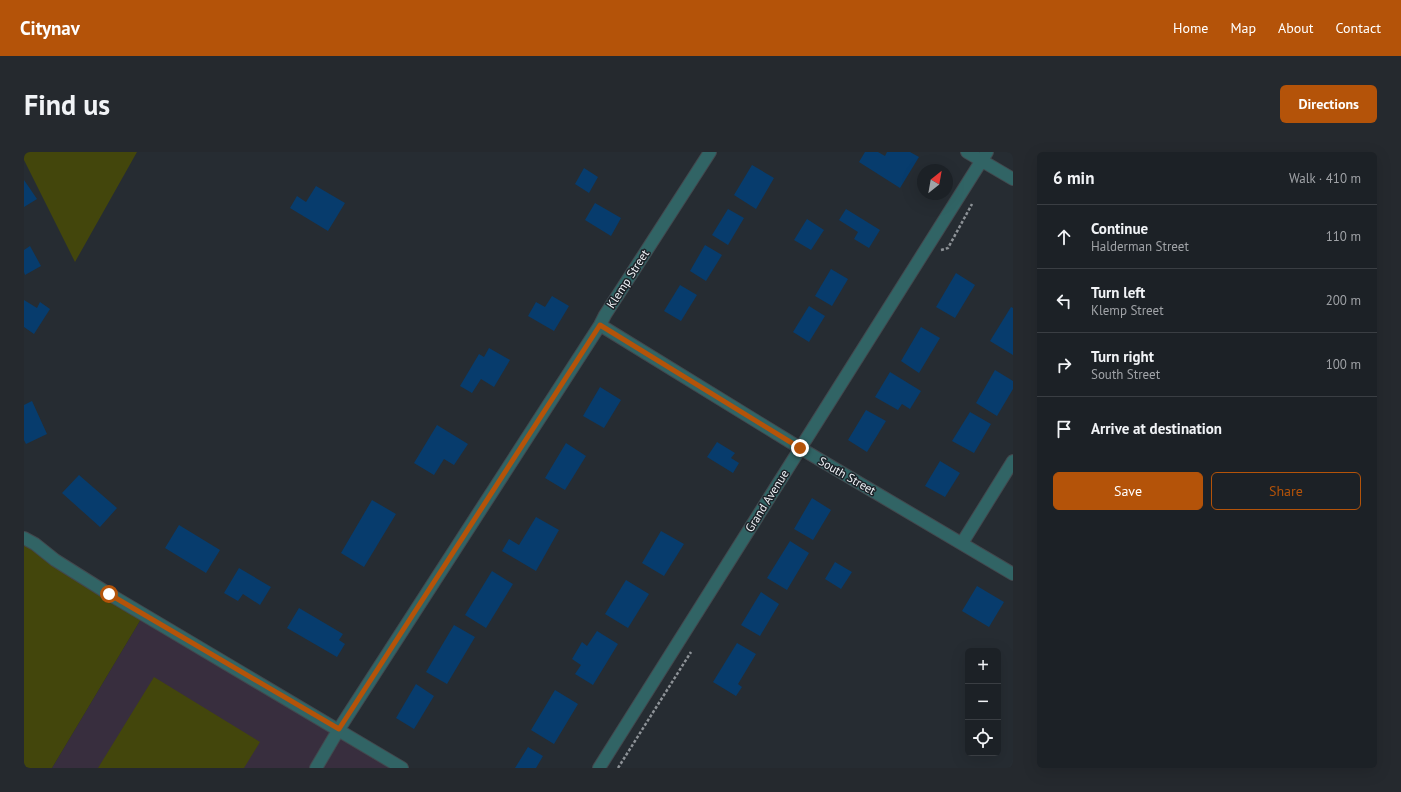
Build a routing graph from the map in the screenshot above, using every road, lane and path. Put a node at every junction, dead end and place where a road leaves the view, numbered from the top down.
1 (710, 152) edge
2 (967, 152) edge
3 (984, 157) edge
4 (1013, 179) edge
5 (600, 325) junction
6 (800, 448) junction
7 (1013, 461) edge
8 (24, 531) edge
9 (29, 541) edge
10 (962, 543) junction
11 (1013, 574) edge
12 (339, 729) junction
13 (316, 768) edge
14 (402, 768) edge
15 (599, 768) edge

1 - 5 street, Klemp Street
2 - 3 street
3 - 4 street
3 - 6 street, Grand Avenue
5 - 6 street, South Street
5 - 12 street, Klemp Street
6 - 10 street, South Street
6 - 15 street, Grand Avenue
7 - 10 street
8 - 9 street
9 - 12 street
10 - 11 street, South Street
12 - 13 street
12 - 14 street

